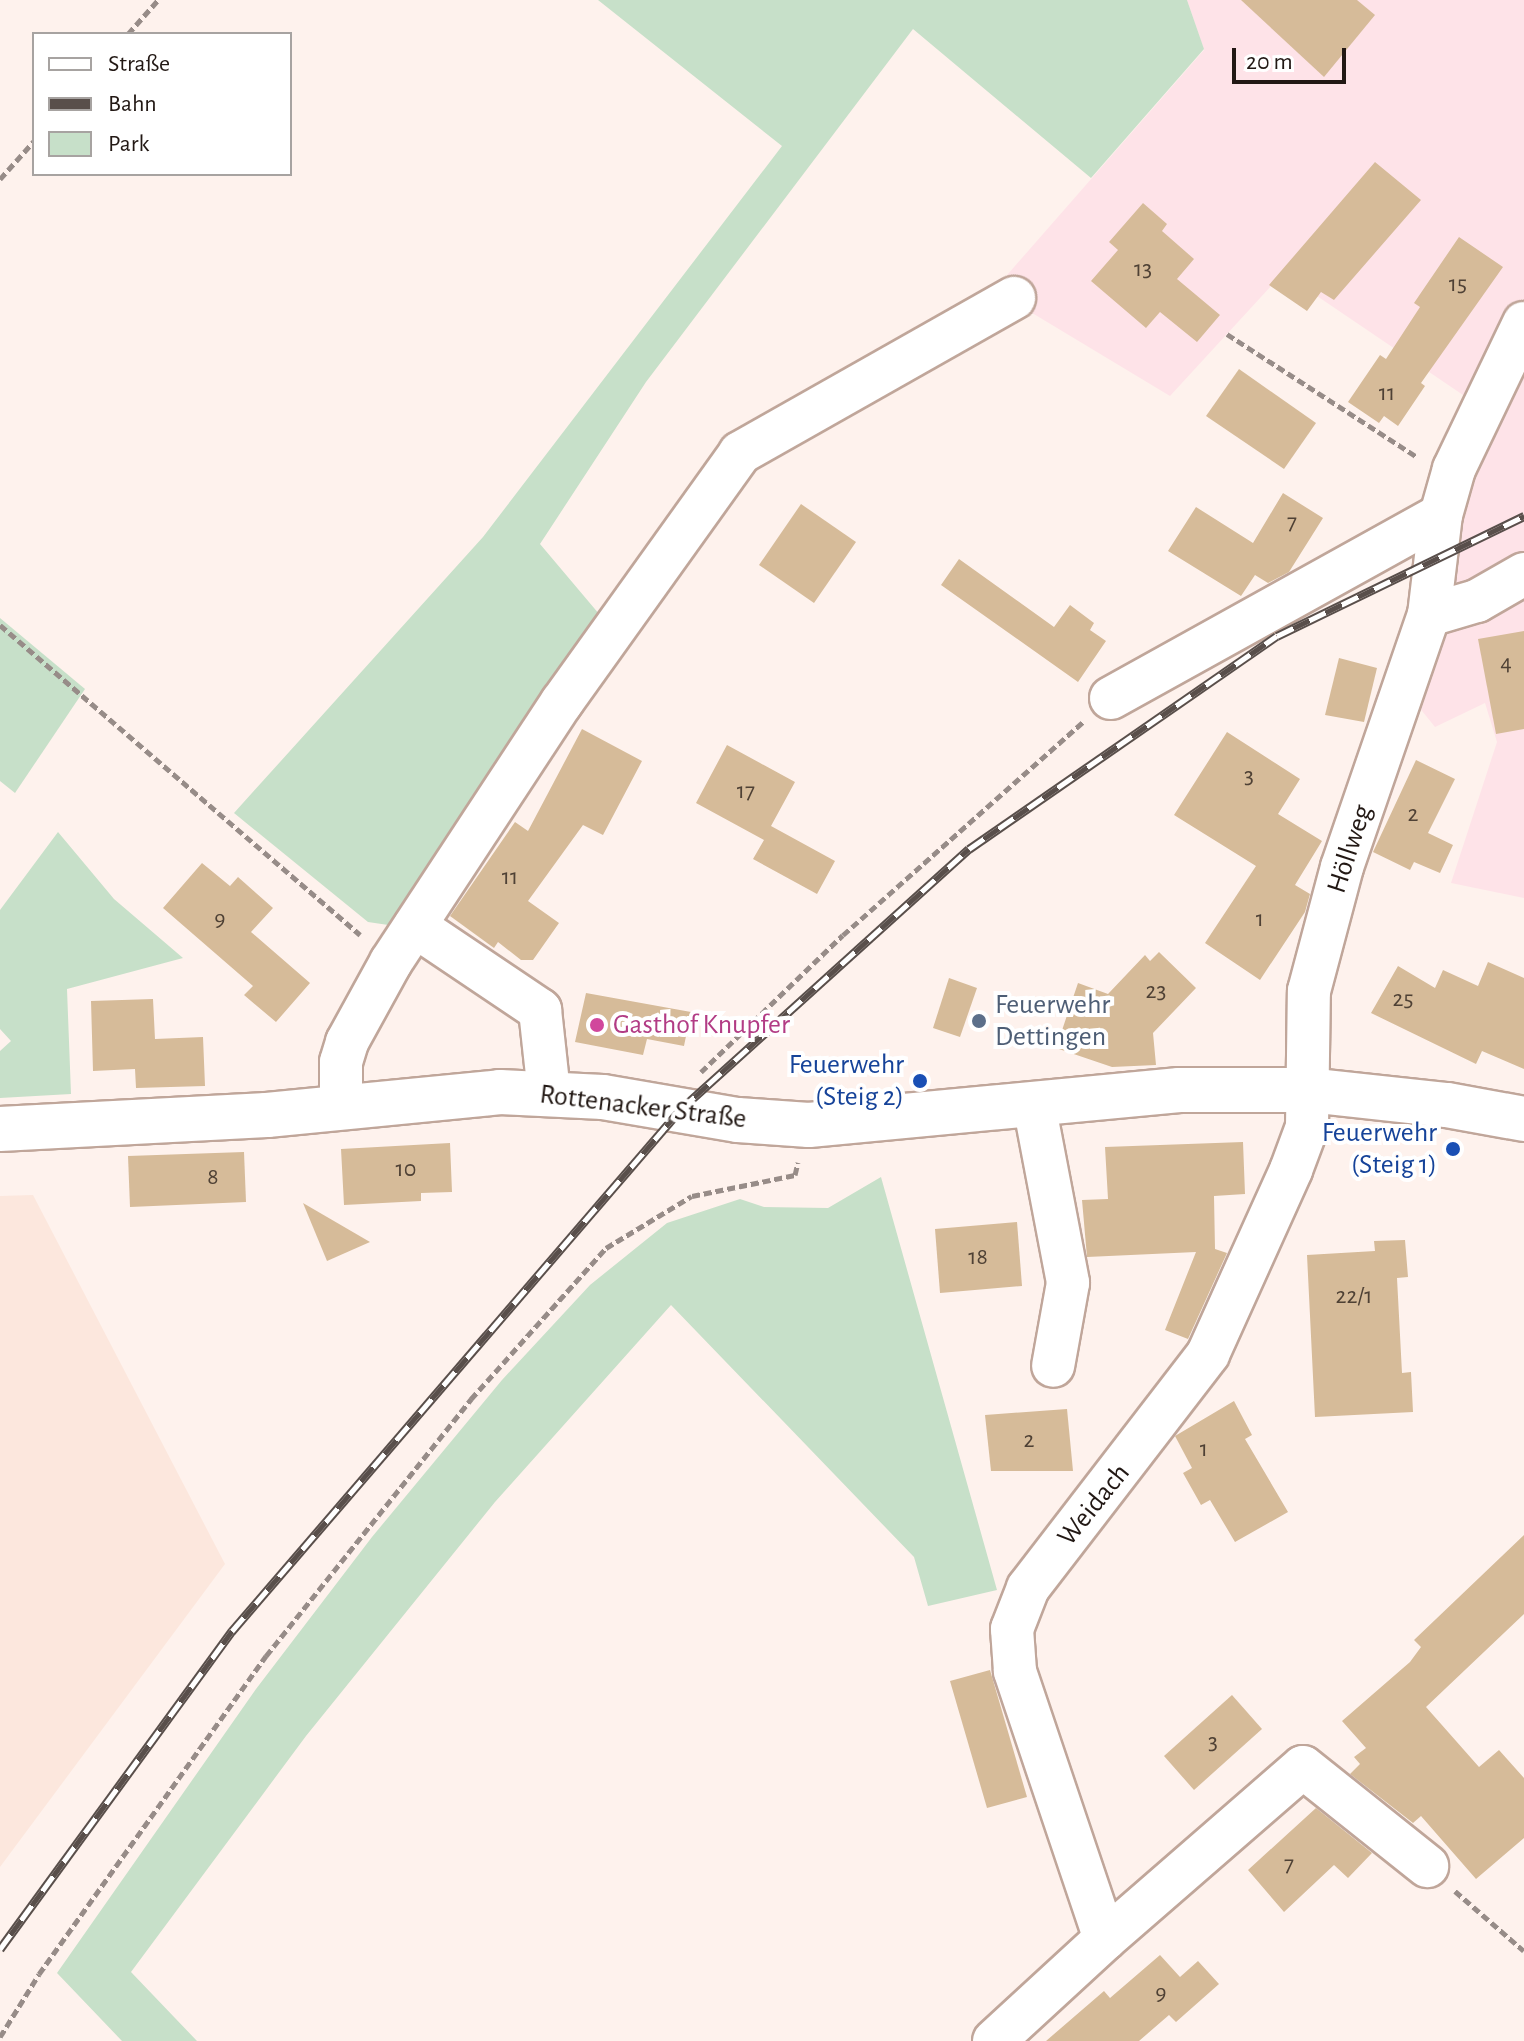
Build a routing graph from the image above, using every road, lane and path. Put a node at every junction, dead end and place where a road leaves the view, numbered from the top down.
1 (158, 0) edge
2 (130, 32) edge
3 (32, 143) edge
4 (0, 179) edge
5 (1014, 298) dead end
6 (1524, 323) edge
7 (1227, 334) dead end
8 (1446, 497) junction
9 (1524, 574) edge
10 (1429, 615) junction
11 (0, 625) edge
12 (1111, 698) joint
13 (415, 926) junction
14 (391, 962) junction
15 (1308, 1090) junction
16 (549, 1093) junction
17 (1034, 1104) junction
18 (341, 1107) junction
19 (665, 1107) junction
20 (1524, 1119) edge
21 (809, 1125) junction
22 (0, 1129) edge
23 (1053, 1366) dead end
24 (1427, 1866) joint
25 (1105, 1939) junction
26 (1524, 1951) edge
27 (0, 2037) edge
28 (994, 2041) edge

1 - 2 path
3 - 4 path
5 - 13 street
6 - 8 street, Höllweg
7 - 8 path
8 - 10 street, Höllweg
8 - 12 street
9 - 10 street
10 - 15 street, Höllweg
11 - 14 path
12 - 19 path
13 - 14 street
13 - 16 street
14 - 18 street
15 - 17 main road, Rottenacker Straße
15 - 20 main road, Rottenacker Straße
15 - 25 street, Weidach
16 - 18 main road, Rottenacker Straße
16 - 19 main road, Rottenacker Straße
17 - 21 main road, Rottenacker Straße
17 - 23 street
18 - 22 main road, Rottenacker Straße
19 - 21 main road, Rottenacker Straße
21 - 27 path
24 - 25 street
24 - 26 path
25 - 28 street

